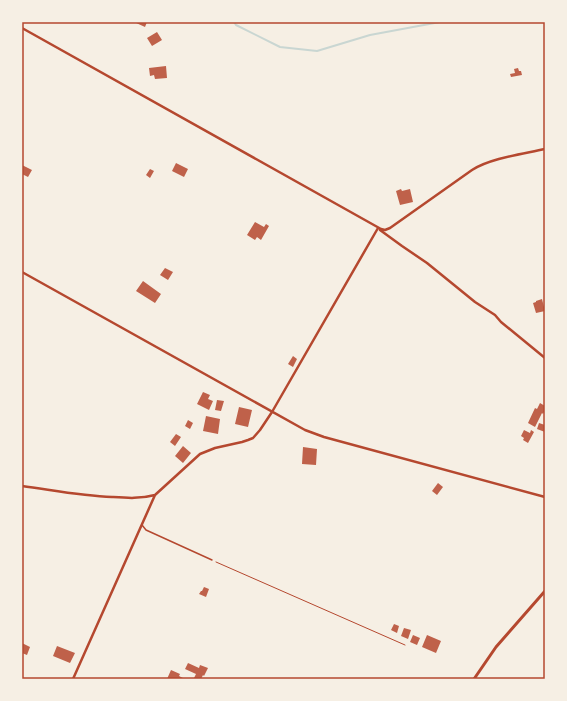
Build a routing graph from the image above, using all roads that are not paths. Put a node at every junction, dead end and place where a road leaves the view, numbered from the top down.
1 (22, 28) edge
2 (545, 149) edge
3 (378, 228) junction
4 (22, 272) edge
5 (545, 358) edge
6 (272, 412) junction
7 (22, 486) edge
8 (155, 495) junction
9 (545, 497) edge
10 (142, 525) junction
11 (212, 560) road end
12 (545, 591) edge
13 (74, 679) edge
14 (474, 679) edge

1 - 3 street
2 - 3 street
3 - 5 street
3 - 6 street
4 - 6 street
6 - 8 street
6 - 9 street
7 - 8 street
8 - 10 street
10 - 11 lane
10 - 13 street
12 - 14 street

